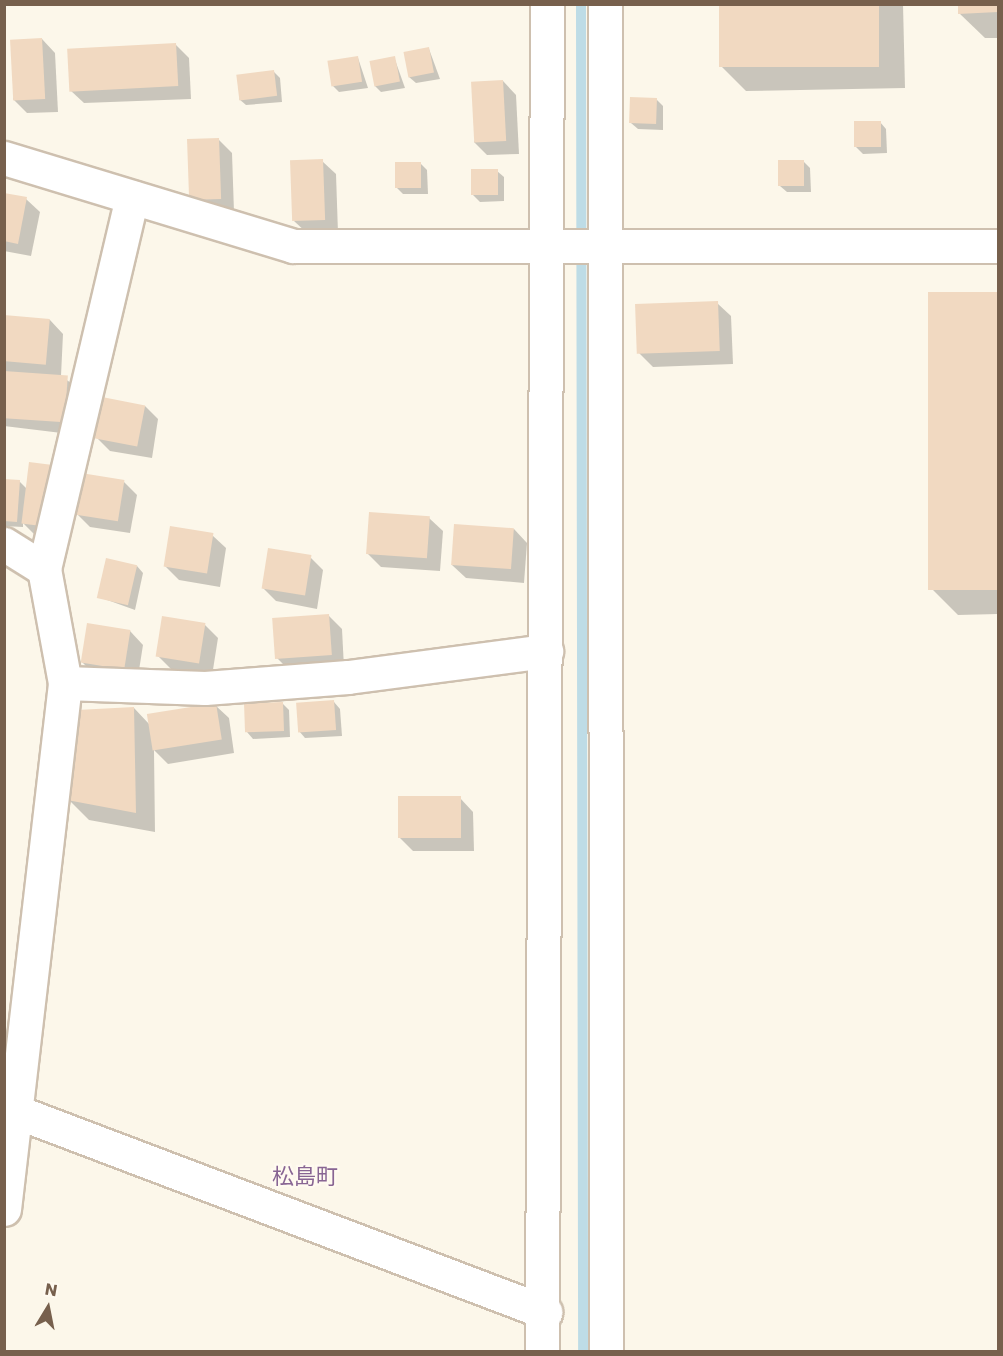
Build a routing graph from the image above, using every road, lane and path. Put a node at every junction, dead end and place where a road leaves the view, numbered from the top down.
1 (547, 4) edge
2 (605, 4) edge
3 (4, 158) edge
4 (132, 197) junction
5 (578, 245) junction
6 (999, 246) edge
7 (4, 544) edge
8 (44, 569) junction
9 (546, 651) junction
10 (65, 683) junction
11 (10, 1109) edge
12 (4, 1209) edge
13 (545, 1312) junction
14 (542, 1352) edge
15 (606, 1352) edge

1 - 5 street
2 - 5 street
3 - 4 street
4 - 5 street
4 - 8 street
5 - 6 street
5 - 9 street
5 - 15 street
7 - 8 street
8 - 10 street
9 - 10 street
9 - 13 street
10 - 11 street
11 - 12 street
11 - 13 street
13 - 14 street

